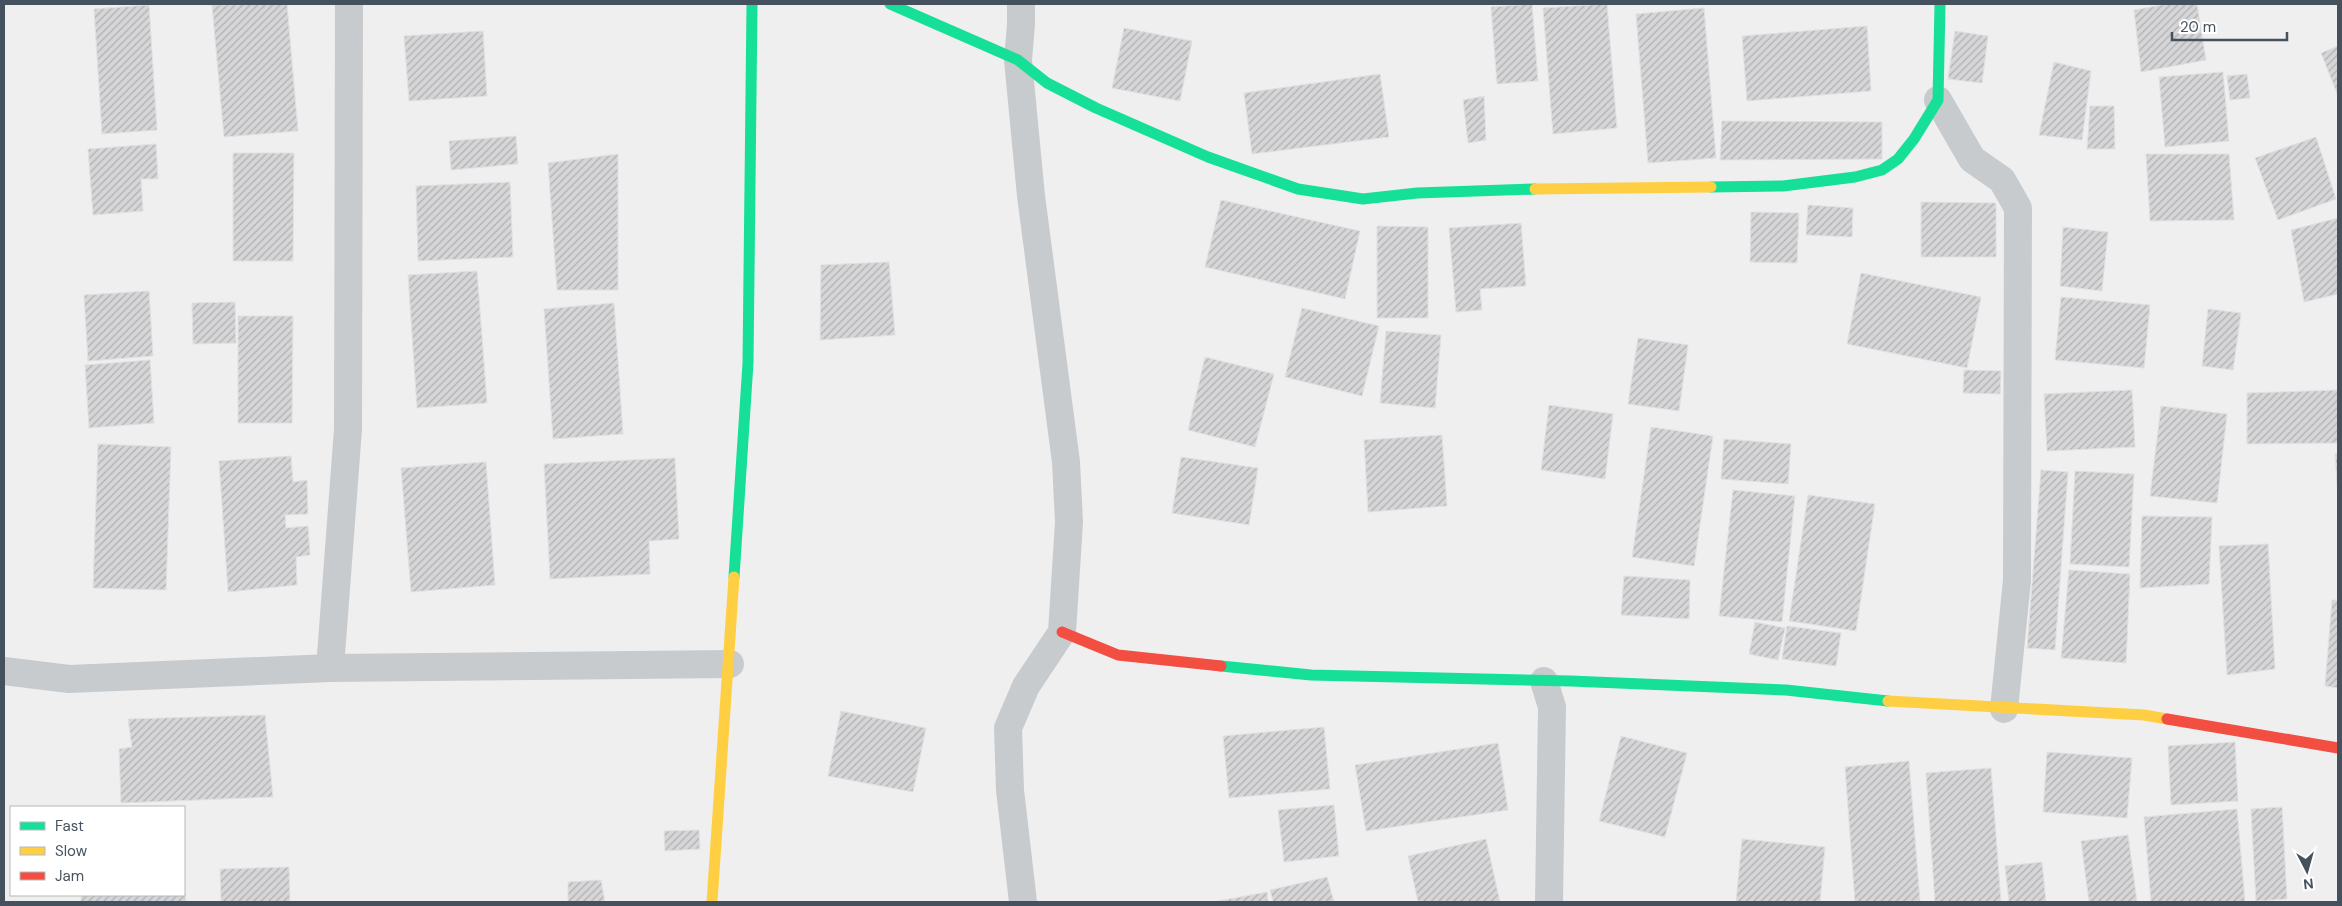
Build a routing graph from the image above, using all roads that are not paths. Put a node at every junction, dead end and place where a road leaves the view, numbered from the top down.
1 (349, 4) edge
2 (752, 4) edge
3 (890, 4) edge
4 (1020, 4) edge
5 (1940, 4) edge
6 (1018, 60) junction
7 (1938, 100) junction
8 (1062, 632) junction
9 (730, 664) junction
10 (330, 668) junction
11 (4, 671) edge
12 (1544, 681) junction
13 (1571, 681) junction
14 (1552, 707) junction
15 (2004, 708) junction
16 (2338, 748) edge
17 (712, 902) edge
18 (1023, 902) edge
19 (1549, 902) edge

1 - 10 street
2 - 9 street
3 - 6 street
4 - 6 street
5 - 7 street
6 - 7 street
6 - 8 street
7 - 15 street
8 - 12 street
8 - 18 street
9 - 10 street
9 - 17 street
10 - 11 street
12 - 13 street
12 - 14 street
13 - 14 street
13 - 15 street
14 - 19 street
15 - 16 street

